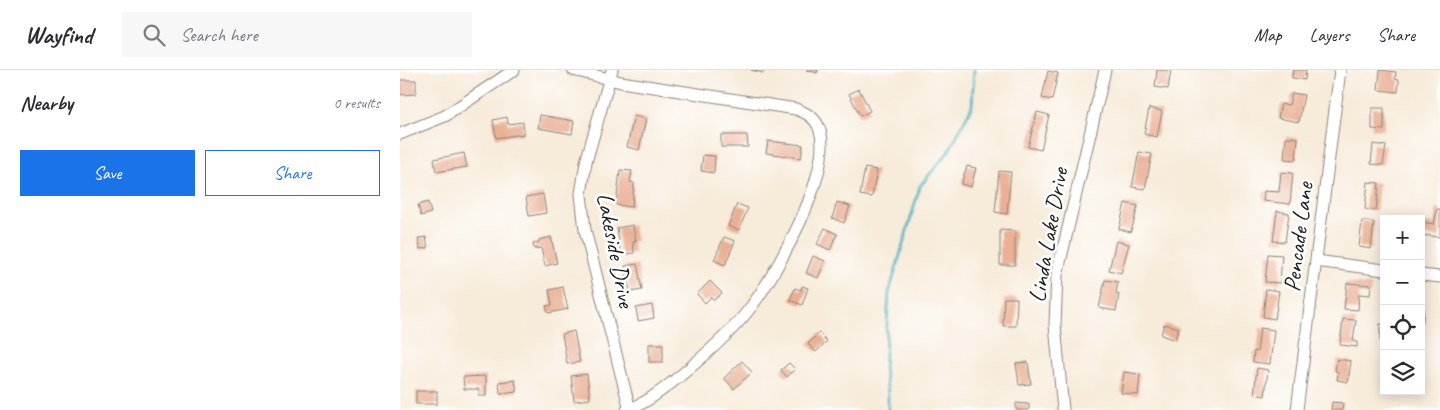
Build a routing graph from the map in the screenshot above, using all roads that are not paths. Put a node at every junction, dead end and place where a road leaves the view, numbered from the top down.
1 (514, 70) edge
2 (573, 70) edge
3 (1105, 70) edge
4 (1340, 70) edge
5 (611, 75) edge
6 (400, 134) edge
7 (1316, 261) junction
8 (1380, 269) edge
9 (1425, 275) edge
10 (1440, 277) edge
11 (629, 410) edge
12 (1063, 410) edge
13 (1297, 410) edge

1 - 6 street
2 - 5 street
3 - 12 street, Linda Lake Drive
4 - 7 street, Pencade Lane
5 - 11 street, Lakeside Drive
5 - 11 street
7 - 8 street
7 - 13 street, Pencade Lane
9 - 10 street

